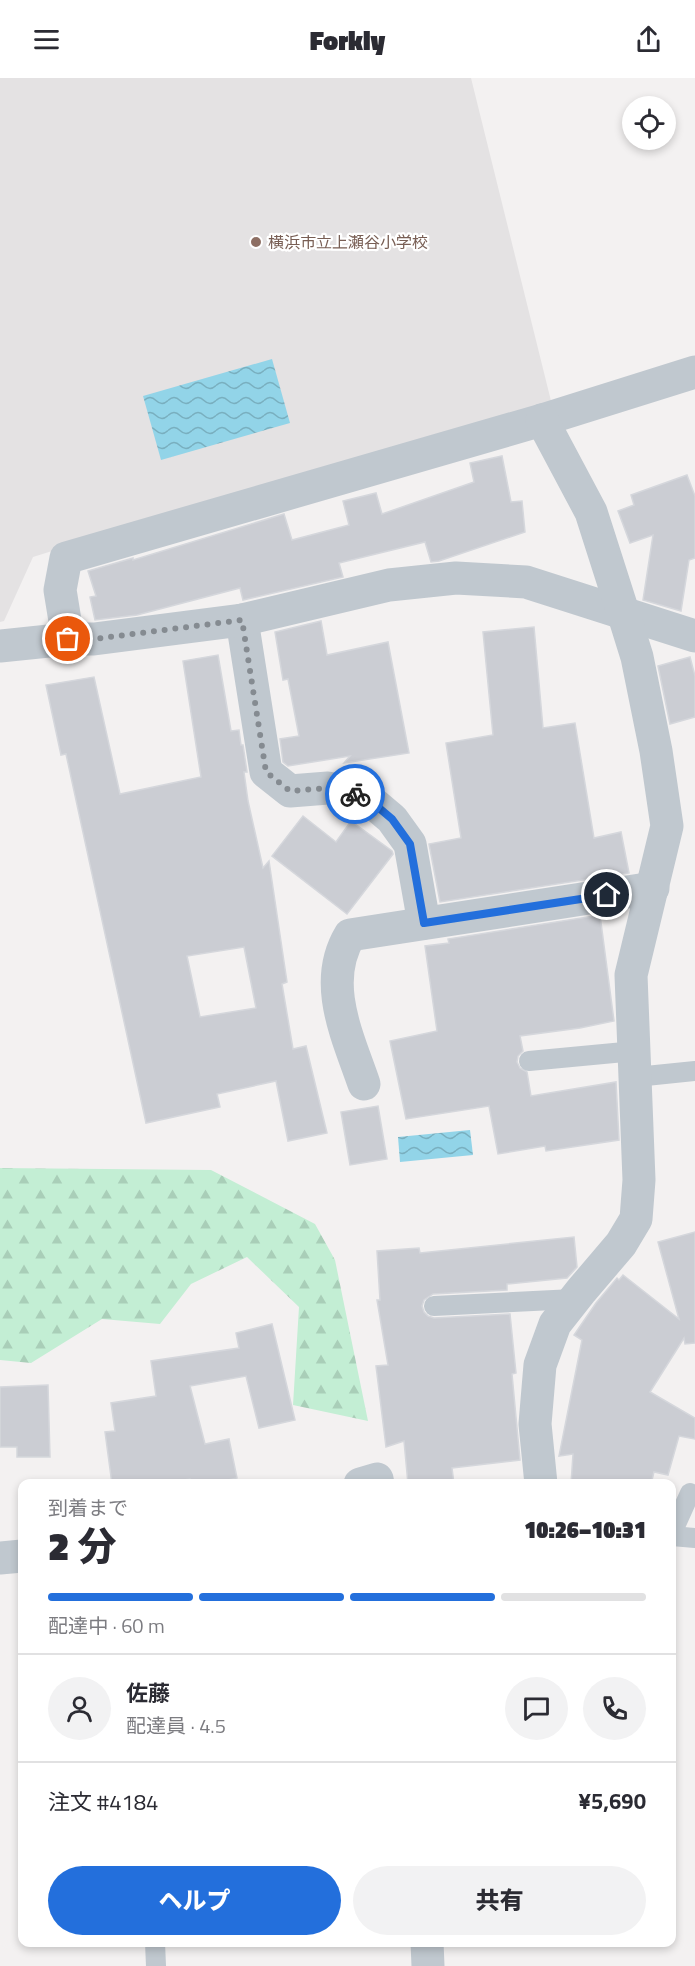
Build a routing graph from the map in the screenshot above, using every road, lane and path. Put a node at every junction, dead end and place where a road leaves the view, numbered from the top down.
1 (695, 372) edge
2 (542, 420) junction
3 (623, 612) junction
4 (242, 620) junction
5 (695, 636) edge
6 (68, 639) junction
7 (0, 646) edge
8 (653, 888) junction
9 (424, 923) junction
10 (529, 1061) dead end
11 (636, 1064) junction
12 (695, 1071) edge
13 (361, 1085) dead end
14 (574, 1299) junction
15 (434, 1306) dead end
16 (540, 1479) edge
17 (690, 1493) dead end
18 (676, 1526) edge
19 (676, 1536) edge
20 (695, 1538) edge
21 (18, 1556) edge
22 (0, 1558) edge
23 (155, 1947) edge
24 (428, 1947) edge
25 (156, 1966) edge
26 (428, 1966) edge

1 - 2 street
2 - 3 street
2 - 6 street
3 - 4 street
3 - 5 street
3 - 8 street
4 - 6 street
4 - 9 street
6 - 7 street
8 - 9 street
8 - 11 street
9 - 13 street
10 - 11 lane
11 - 12 lane
11 - 14 street
14 - 15 lane
14 - 16 street
17 - 18 lane
19 - 20 lane
21 - 22 street
23 - 25 lane
24 - 26 street

